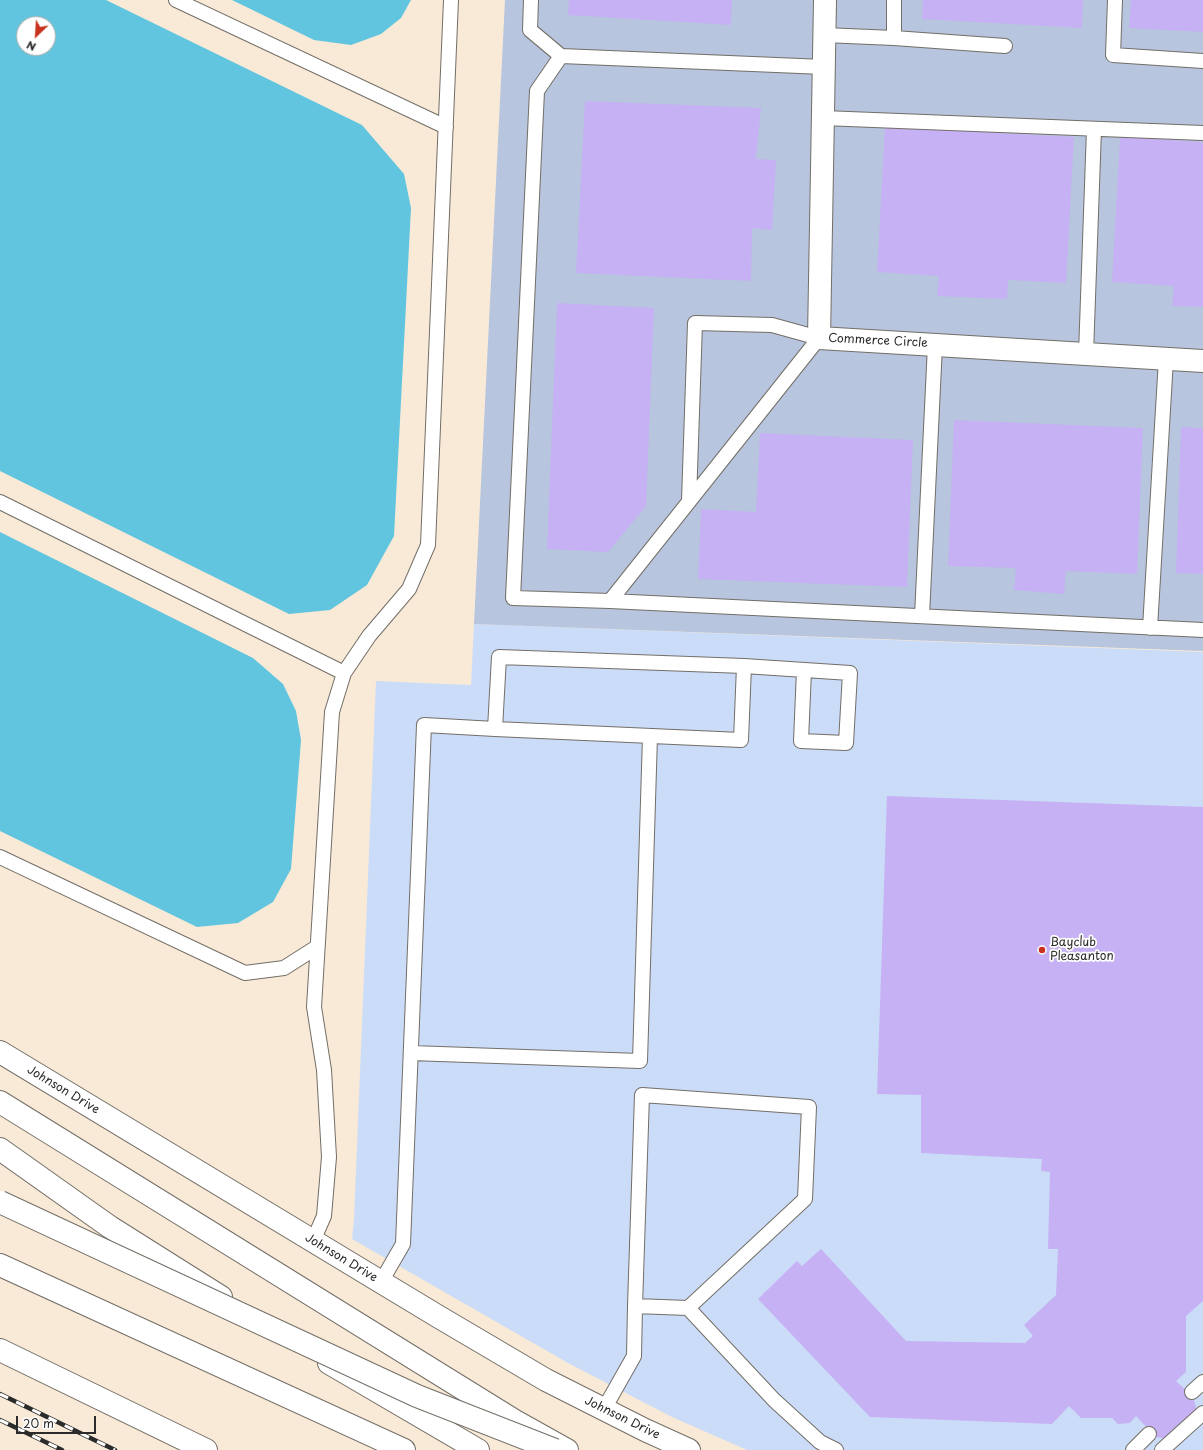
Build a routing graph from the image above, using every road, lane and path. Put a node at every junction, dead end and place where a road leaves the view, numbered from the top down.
1 (176, 0) edge
2 (451, 0) edge
3 (531, 0) edge
4 (825, 0) edge
5 (894, 0) edge
6 (1115, 0) edge
7 (824, 35) junction
8 (894, 38) junction
9 (1005, 46) dead end
10 (561, 56) junction
11 (1203, 61) edge
12 (824, 66) junction
13 (823, 118) junction
14 (446, 127) junction
15 (1094, 129) junction
16 (1203, 133) edge
17 (819, 338) junction
18 (935, 345) junction
19 (1086, 354) junction
20 (1166, 359) junction
21 (1203, 361) edge
22 (689, 501) junction
23 (0, 502) edge
24 (610, 601) junction
25 (922, 616) junction
26 (1150, 628) junction
27 (1203, 630) edge
28 (744, 666) junction
29 (804, 670) junction
30 (344, 673) junction
31 (495, 729) junction
32 (650, 736) junction
33 (0, 857) edge
34 (317, 947) junction
35 (0, 1052) edge
36 (411, 1053) junction
37 (0, 1102) edge
38 (0, 1149) edge
39 (0, 1202) edge
40 (313, 1241) junction
41 (0, 1265) edge
42 (381, 1282) junction
43 (635, 1306) junction
44 (688, 1308) junction
45 (0, 1350) edge
46 (1203, 1382) edge
47 (1192, 1392) dead end
48 (604, 1409) junction
49 (1203, 1413) edge
50 (1148, 1434) dead end
51 (206, 1450) edge
52 (404, 1450) edge
53 (478, 1450) edge
54 (555, 1450) edge
55 (567, 1450) edge
56 (689, 1450) edge
57 (836, 1450) edge
58 (1132, 1450) edge
59 (1162, 1450) edge

1 - 14 lane
2 - 14 lane
3 - 10 lane
4 - 7 main road, Commerce Circle
5 - 8 lane
6 - 11 lane
7 - 8 lane
7 - 12 main road, Commerce Circle
8 - 9 lane
10 - 12 lane
10 - 24 lane
12 - 13 main road, Commerce Circle
13 - 15 lane
13 - 17 main road, Commerce Circle
14 - 30 lane
15 - 16 lane
15 - 19 lane
17 - 18 main road, Commerce Circle
17 - 22 lane
17 - 22 lane
18 - 19 main road, Commerce Circle
18 - 25 lane
19 - 20 main road, Commerce Circle
20 - 21 main road, Commerce Circle
20 - 26 lane
22 - 24 lane
23 - 30 lane
24 - 25 lane
25 - 26 lane
26 - 27 lane
28 - 29 lane
28 - 31 lane
28 - 32 lane
29 - 29 lane
30 - 34 lane
31 - 32 lane
31 - 36 lane
32 - 36 lane
33 - 34 lane
34 - 40 lane
35 - 40 main road, Johnson Drive
36 - 42 lane
37 - 55 main road
38 - 53 main road
39 - 54 main road, bridge
40 - 42 main road, Johnson Drive
41 - 52 main road
42 - 48 main road, Johnson Drive
43 - 44 lane
43 - 44 lane
43 - 48 lane
44 - 57 lane
45 - 51 main road
46 - 47 lane
48 - 56 main road, Johnson Drive
49 - 59 lane
50 - 58 lane

